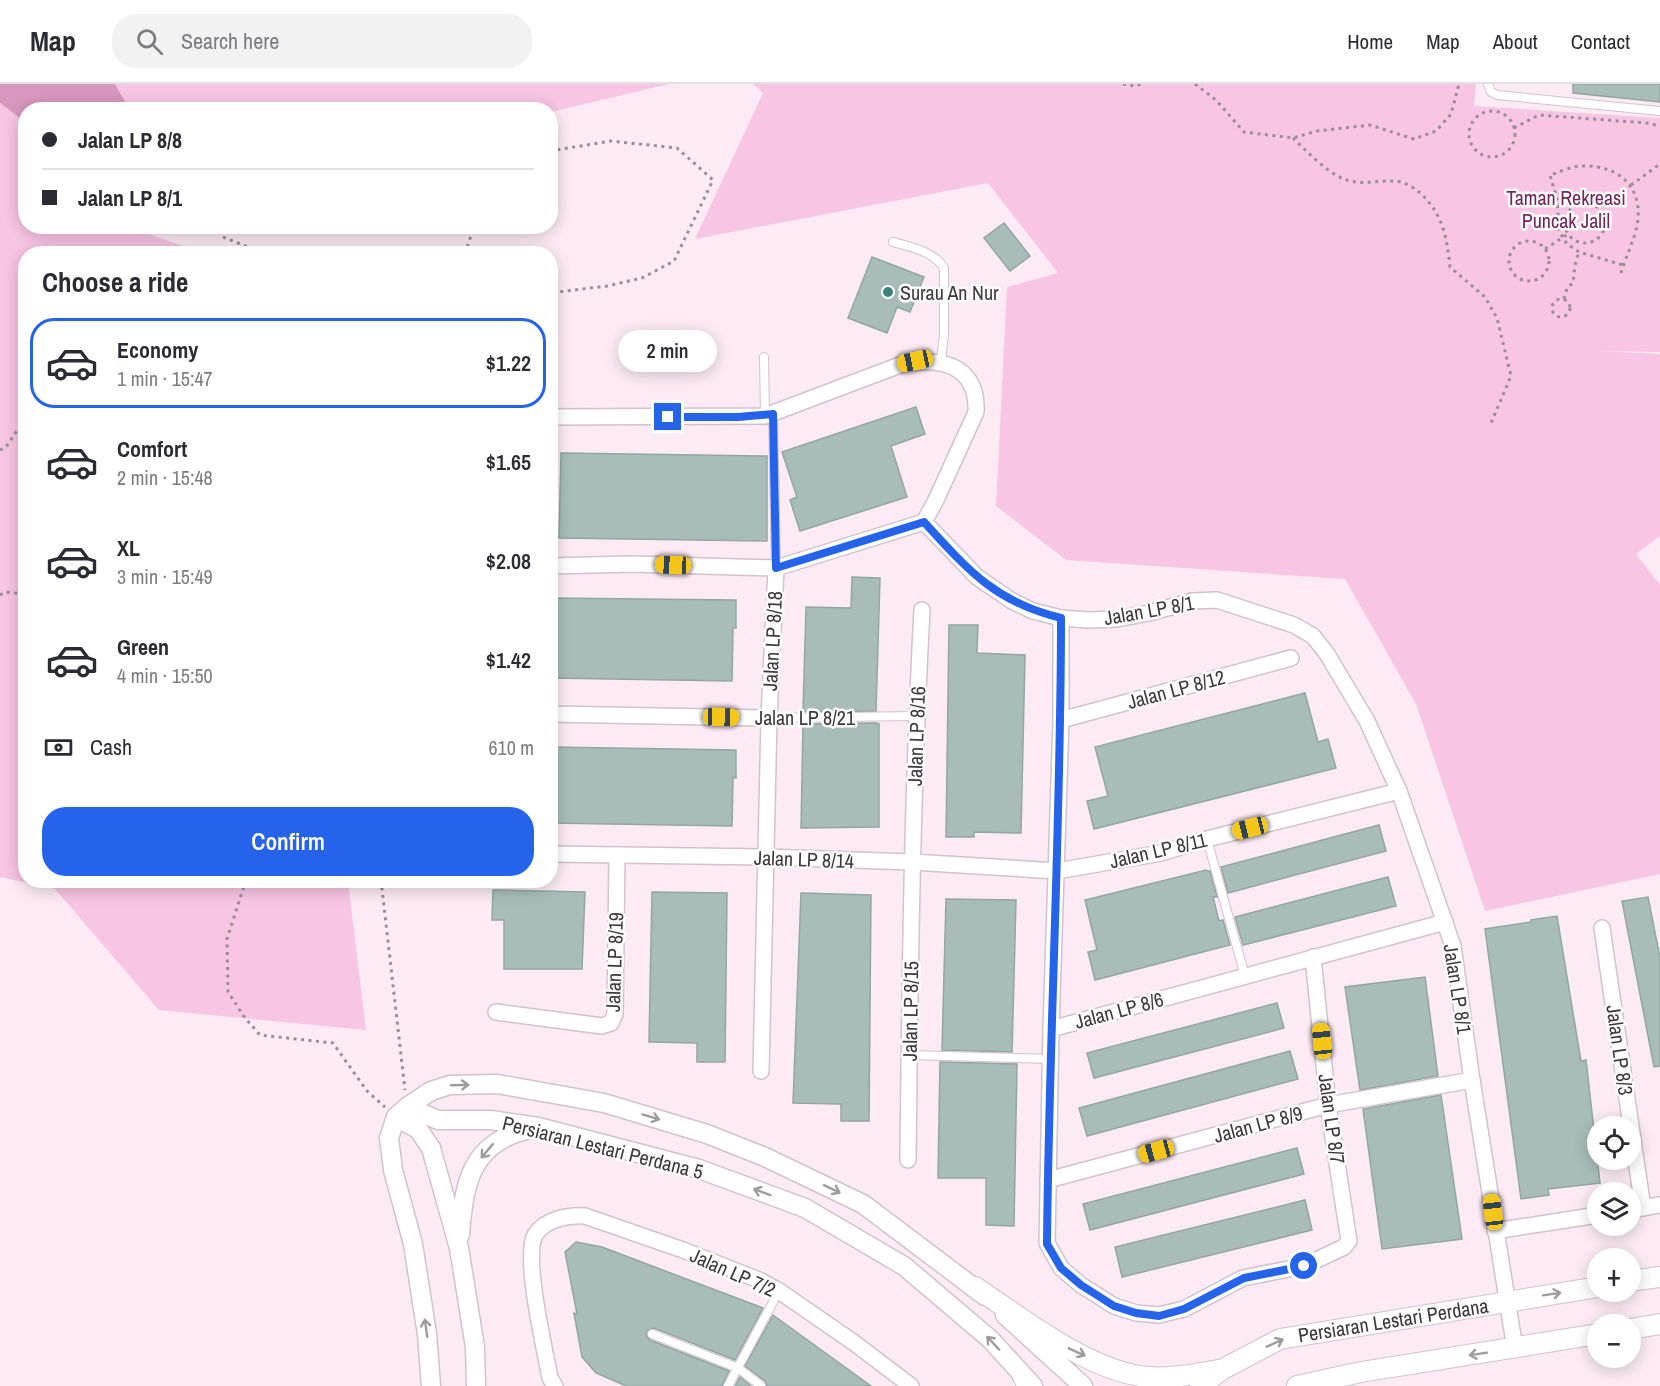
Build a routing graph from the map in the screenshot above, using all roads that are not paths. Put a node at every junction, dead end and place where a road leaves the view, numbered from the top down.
1 (1488, 84) edge
2 (1660, 111) edge
3 (893, 242) dead end
4 (764, 357) dead end
5 (941, 361) junction
6 (769, 415) junction
7 (558, 417) edge
8 (924, 522) junction
9 (558, 566) edge
10 (776, 568) junction
11 (922, 610) dead end
12 (1061, 618) junction
13 (1291, 658) dead end
14 (558, 714) edge
15 (916, 716) junction
16 (769, 718) junction
17 (1061, 720) junction
18 (1399, 791) junction
19 (1207, 839) junction
20 (558, 854) edge
21 (617, 856) junction
22 (766, 857) junction
23 (912, 862) junction
24 (1057, 871) junction
25 (1445, 922) junction
26 (1602, 928) dead end
27 (1313, 957) junction
28 (1245, 976) junction
29 (496, 1012) dead end
30 (1050, 1029) junction
31 (909, 1055) junction
32 (1051, 1059) junction
33 (761, 1071) dead end
34 (1472, 1080) junction
35 (1328, 1105) junction
36 (401, 1112) junction
37 (538, 1127) junction
38 (908, 1160) dead end
39 (1048, 1180) junction
40 (1634, 1182) edge
41 (1660, 1205) edge
42 (1641, 1208) edge
43 (1587, 1217) edge
44 (1496, 1231) junction
45 (459, 1248) junction
46 (1660, 1277) edge
47 (1641, 1280) edge
48 (975, 1287) junction
49 (1587, 1289) edge
50 (779, 1291) junction
51 (1506, 1302) junction
52 (1660, 1324) edge
53 (1641, 1327) edge
54 (652, 1334) dead end
55 (1587, 1336) edge
56 (1515, 1348) junction
57 (738, 1368) junction
58 (1223, 1370) junction
59 (1028, 1383) edge
60 (430, 1386) edge
61 (476, 1386) edge
62 (555, 1386) edge
63 (728, 1386) edge
64 (760, 1386) edge
65 (911, 1386) edge
66 (1083, 1386) edge
67 (1200, 1386) edge
68 (1297, 1386) edge

1 - 2 lane
3 - 5 lane
4 - 6 lane
5 - 6 street
5 - 8 street
6 - 7 street
6 - 10 lane
8 - 10 street
8 - 12 street, Jalan LP 8/1
9 - 10 street
10 - 16 street, Jalan LP 8/18
11 - 15 street, Jalan LP 8/16
12 - 17 street, Jalan LP 8/6
12 - 18 street, Jalan LP 8/1
13 - 17 street, Jalan LP 8/12
14 - 16 street, Jalan LP 8/21
15 - 16 lane, Jalan LP 8/21
15 - 23 street, Jalan LP 8/16
16 - 22 street, Jalan LP 8/18
17 - 24 street, Jalan LP 8/6
18 - 19 street, Jalan LP 8/11
18 - 25 street, Jalan LP 8/1
19 - 24 street, Jalan LP 8/11
19 - 28 lane
20 - 21 street, Jalan LP 8/14
21 - 22 street, Jalan LP 8/14
21 - 29 street, Jalan LP 8/19
22 - 23 street, Jalan LP 8/14
22 - 33 street, Jalan LP 8/18
23 - 24 street, Jalan LP 8/14
23 - 31 street, Jalan LP 8/15
24 - 30 street, Jalan LP 8/6
25 - 27 street, Jalan LP 8/6
25 - 34 street, Jalan LP 8/1
26 - 40 street, Jalan LP 8/3
27 - 28 street, Jalan LP 8/6
27 - 35 street, Jalan LP 8/7
28 - 30 street, Jalan LP 8/6
30 - 32 street
31 - 32 lane
31 - 38 street, Jalan LP 8/15
32 - 39 street
34 - 35 street, Jalan LP 8/9
34 - 44 street, Jalan LP 8/1
35 - 39 street, Jalan LP 8/9
35 - 39 street, Jalan LP 8/7
36 - 37 street, Persiaran Lestari Perdana 5
36 - 45 street
36 -> 48 street, Persiaran Lestari Perdana 5
60 -> 36 street
37 -> 45 street
59 -> 37 street, Persiaran Lestari Perdana 5
41 - 42 street
43 - 44 street
44 - 51 street, Jalan LP 8/1
45 - 61 street
46 - 47 main road
48 -> 58 main road
48 - 66 street, Persiaran Lestari Perdana 5
51 -> 49 main road, Persiaran Lestari Perdana
50 - 57 lane
50 - 62 street, Jalan LP 7/2
50 - 65 street, Jalan LP 7/2
51 - 56 street, Jalan LP 8/1
58 -> 51 main road, Persiaran Lestari Perdana
52 - 53 main road
54 - 57 lane
55 - 56 main road
56 -> 68 main road
57 - 63 lane
57 - 64 lane
58 - 67 main road, Persiaran Lestari Perdana

